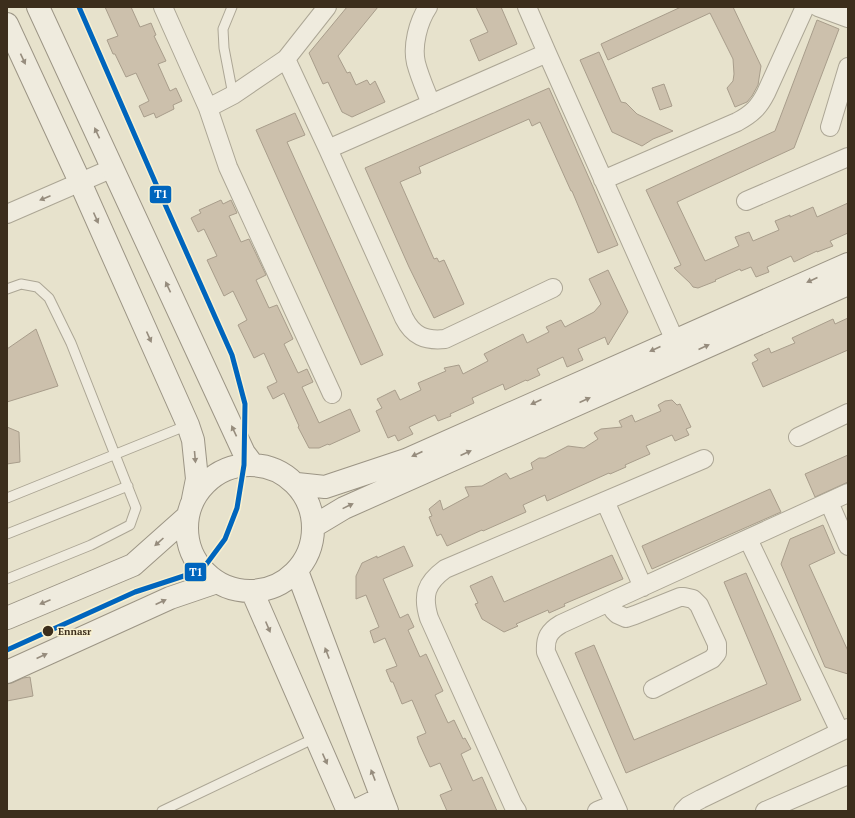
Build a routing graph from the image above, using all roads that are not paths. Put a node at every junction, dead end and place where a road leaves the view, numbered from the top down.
1 (38, 7) edge
2 (163, 7) edge
3 (232, 7) edge
4 (327, 7) edge
5 (428, 7) edge
6 (527, 7) edge
7 (805, 7) edge
8 (818, 7) edge
9 (848, 18) edge
10 (7, 24) edge
11 (547, 53) junction
12 (286, 59) junction
13 (848, 67) edge
14 (233, 95) junction
15 (431, 104) junction
16 (208, 108) junction
17 (830, 127) dead end
18 (328, 149) junction
19 (848, 157) edge
20 (113, 168) junction
21 (603, 180) junction
22 (80, 182) junction
23 (746, 201) dead end
24 (7, 214) edge
25 (848, 264) edge
26 (848, 284) edge
27 (553, 288) dead end
28 (7, 289) edge
29 (678, 349) junction
30 (332, 394) dead end
31 (848, 413) edge
32 (188, 425) junction
33 (798, 436) dead end
34 (115, 455) junction
35 (704, 459) dead end
36 (253, 464) junction
37 (297, 484) junction
38 (128, 486) junction
39 (848, 493) edge
40 (7, 498) edge
41 (604, 501) junction
42 (829, 502) junction
43 (191, 508) junction
44 (314, 526) junction
45 (7, 534) edge
46 (748, 539) junction
47 (848, 546) edge
48 (297, 572) junction
49 (7, 579) edge
50 (217, 582) junction
51 (643, 587) junction
52 (252, 591) junction
53 (609, 603) junction
54 (7, 618) edge
55 (7, 672) edge
56 (653, 690) dead end
57 (844, 730) edge
58 (315, 738) junction
59 (848, 775) edge
60 (384, 804) edge
61 (616, 807) edge
62 (162, 811) edge
63 (348, 811) edge
64 (355, 811) edge
65 (517, 811) edge
66 (597, 811) edge
67 (683, 811) edge
68 (766, 811) edge

20 -> 1 main road
2 - 16 street
3 - 14 lane
4 - 12 street
5 - 15 street
6 - 11 street
7 - 21 street
8 - 9 street
10 -> 22 main road
11 - 15 street
11 - 21 street
12 - 14 street
12 - 18 street
13 - 17 street
14 - 16 street
15 - 18 street
16 - 30 street
18 - 27 street
19 - 23 street
20 - 22 street
36 -> 20 main road
21 - 29 street
22 -> 24 street
22 -> 32 main road
25 -> 29 main road
29 -> 26 main road
28 - 34 lane
29 -> 37 main road
44 -> 29 main road
31 - 33 street
32 - 34 lane
32 -> 43 main road
34 - 38 lane
34 - 40 lane
35 - 41 street
36 - 37 main road
36 - 43 main road
37 - 44 main road
38 - 45 lane
38 - 49 lane
39 - 42 street
41 - 51 street
41 - 65 street
42 - 46 street
42 - 47 street
43 - 50 main road
43 -> 54 main road
44 - 48 main road
46 - 51 street
46 - 57 street
48 - 52 main road
60 -> 48 main road
50 - 52 main road
55 -> 50 main road
51 - 53 street
52 -> 58 main road
53 - 56 street
53 - 61 street
57 - 67 street
58 - 62 lane
58 -> 63 main road
59 - 68 street
60 - 64 main road
61 - 66 street

